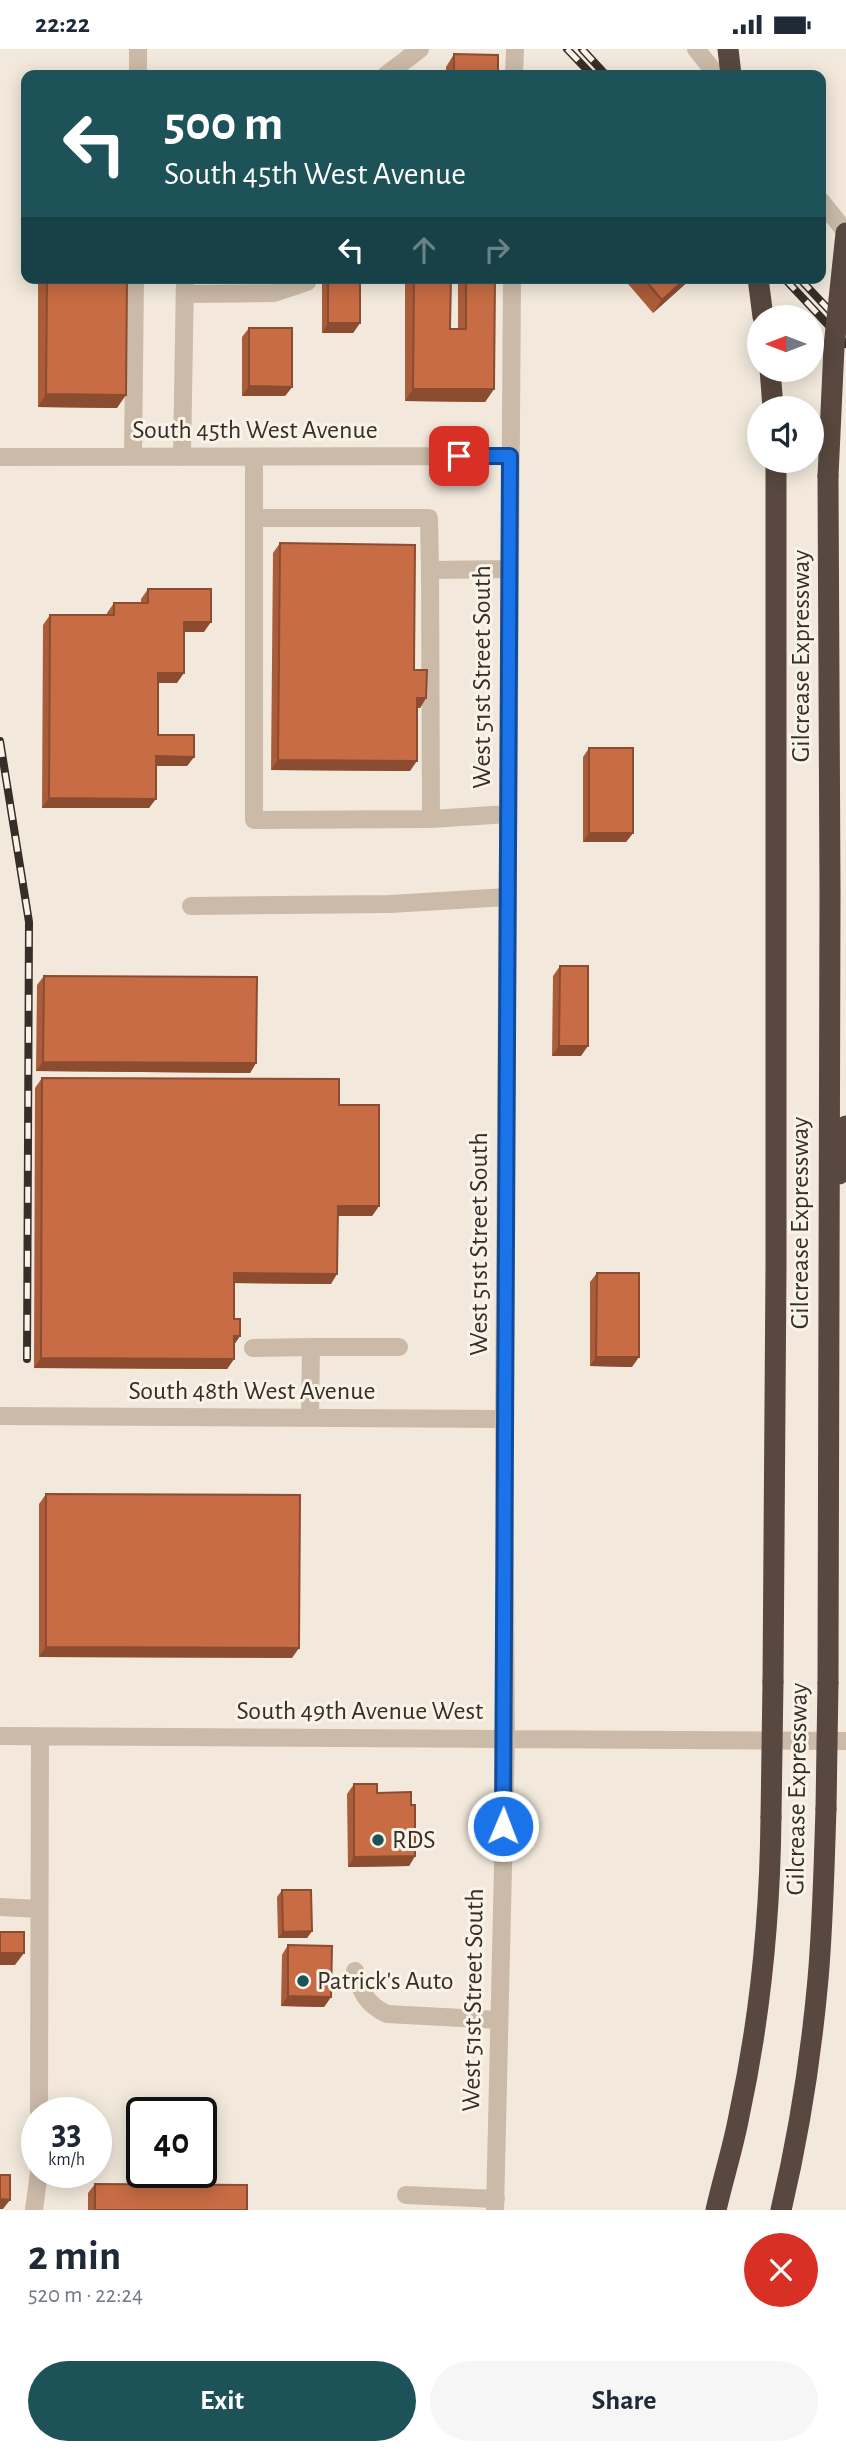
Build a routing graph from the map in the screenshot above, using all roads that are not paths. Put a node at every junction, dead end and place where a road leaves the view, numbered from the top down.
1 (138, 49) edge
2 (420, 49) edge
3 (515, 49) edge
4 (696, 49) edge
5 (728, 49) edge
6 (138, 70) edge
7 (393, 70) edge
8 (514, 70) edge
9 (713, 70) edge
10 (730, 70) edge
11 (826, 207) edge
12 (846, 233) edge
13 (135, 284) edge
14 (300, 284) edge
15 (512, 284) edge
16 (759, 284) edge
17 (185, 286) edge
18 (761, 305) edge
19 (133, 456) junction
20 (510, 456) junction
21 (0, 457) edge
22 (181, 457) junction
23 (254, 457) junction
24 (776, 473) edge
25 (254, 518) junction
26 (509, 569) junction
27 (430, 570) junction
28 (508, 814) junction
29 (431, 819) junction
30 (508, 897) junction
31 (191, 906) dead end
32 (846, 1126) edge
33 (828, 1245) junction
34 (311, 1347) junction
35 (399, 1347) dead end
36 (253, 1348) dead end
37 (0, 1416) edge
38 (310, 1417) junction
39 (504, 1419) junction
40 (0, 1736) edge
41 (40, 1736) junction
42 (506, 1738) junction
43 (846, 1741) edge
44 (0, 1907) edge
45 (39, 1909) junction
46 (355, 1971) dead end
47 (499, 2020) junction
48 (39, 2097) edge
49 (37, 2188) edge
50 (406, 2196) dead end
51 (495, 2205) edge
52 (34, 2210) edge
53 (716, 2210) edge
54 (781, 2210) edge

1 - 6 street
2 - 7 street
3 - 8 street
4 - 9 street
5 - 10 highway
11 - 12 street
12 - 33 highway, Gilcrease Expressway, bridge
13 - 19 street
14 - 17 street
15 - 20 street, West 51st Street South
16 - 18 highway
17 - 22 street
19 - 21 street, South 45th West Avenue
19 - 22 street, South 45th West Avenue
20 - 23 street, South 45th West Avenue
20 - 26 street, West 51st Street South
22 - 23 street, South 45th West Avenue
23 - 25 street
24 - 53 highway, Gilcrease Expressway, bridge
25 - 27 street
25 - 29 street
26 - 27 street
26 - 28 street, West 51st Street South
27 - 29 street
28 - 29 street
28 - 30 street, West 51st Street South
30 - 31 street
30 - 39 street, West 51st Street South
32 - 33 highway
33 - 54 highway, Gilcrease Expressway, bridge
34 - 35 street
34 - 36 street
34 - 38 street
37 - 38 street, South 48th West Avenue
38 - 39 street, South 48th West Avenue
39 - 42 street, West 51st Street South
40 - 41 street, South 49th Avenue West
41 - 42 street, South 49th Avenue West
41 - 45 street
42 - 43 street, South 49th Avenue West
42 - 47 street, West 51st Street South
44 - 45 street
45 - 48 street
46 - 47 street
47 - 51 street, West 51st Street South
49 - 52 street
50 - 51 street

